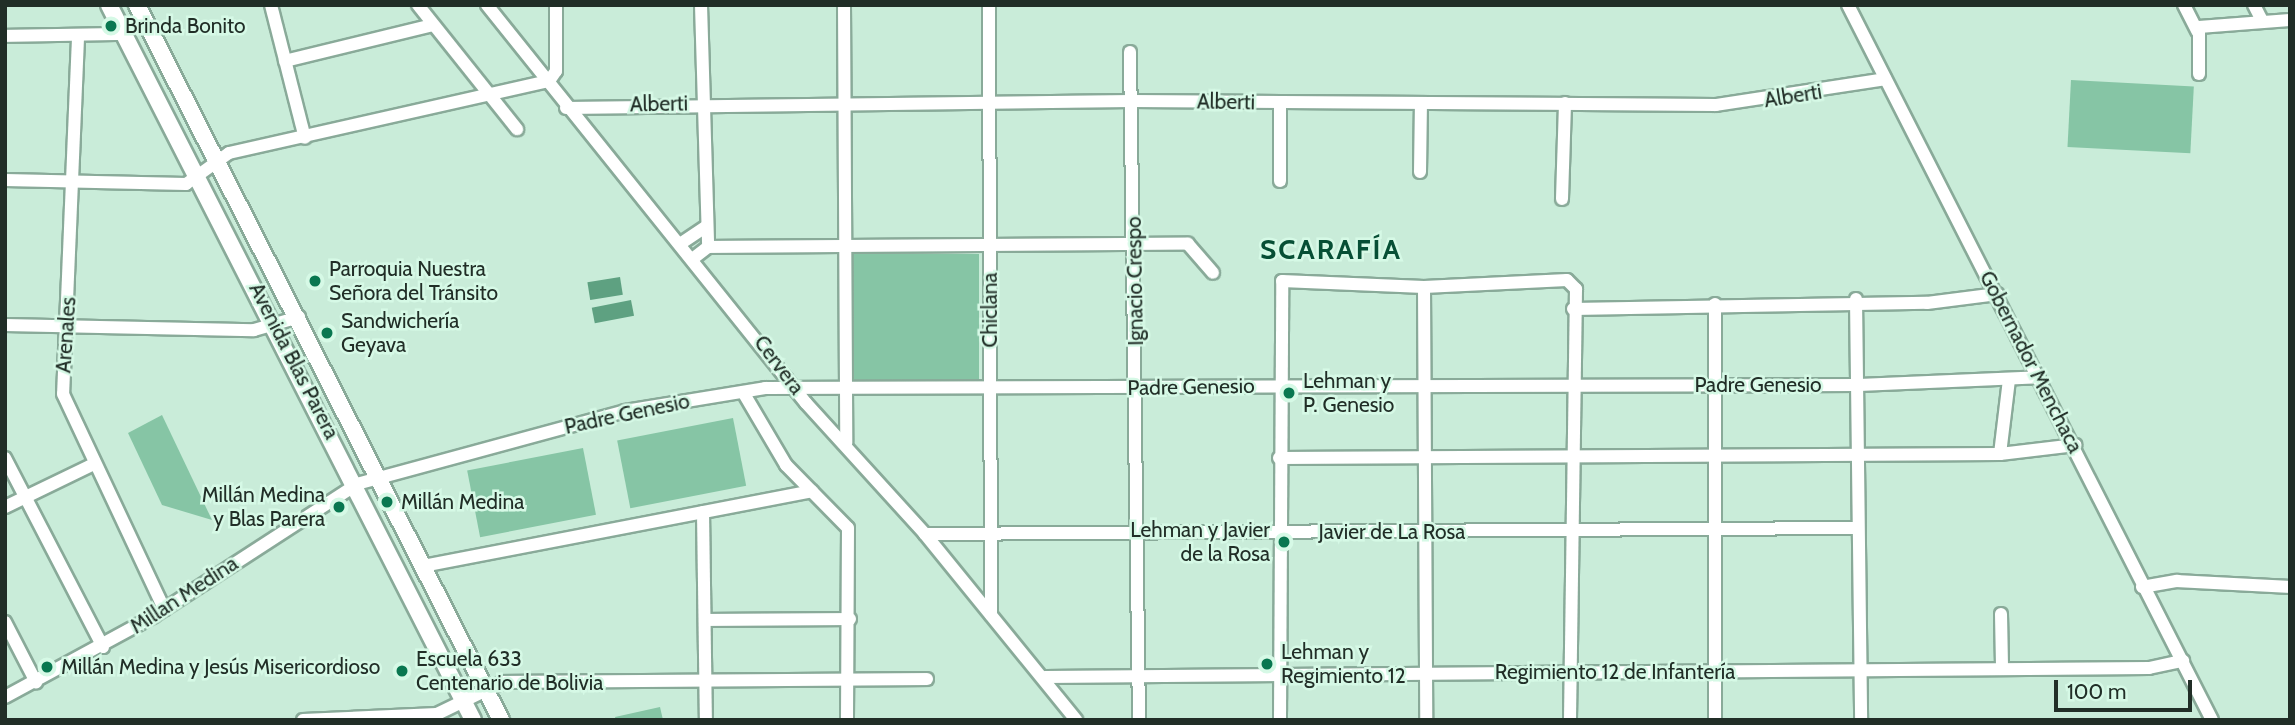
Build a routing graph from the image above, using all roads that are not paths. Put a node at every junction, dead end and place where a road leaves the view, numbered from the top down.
1 (109, 5) edge
2 (137, 5) edge
3 (271, 5) edge
4 (418, 5) edge
5 (488, 5) edge
6 (556, 5) edge
7 (701, 5) edge
8 (844, 5) edge
9 (989, 5) edge
10 (1848, 5) edge
11 (2184, 5) edge
12 (2254, 5) edge
13 (2290, 20) edge
14 (2262, 21) junction
15 (433, 25) junction
16 (2198, 32) junction
17 (125, 34) junction
18 (5, 36) edge
19 (78, 38) junction
20 (1130, 52) dead end
21 (285, 61) junction
22 (2199, 74) dead end
23 (1885, 79) junction
24 (549, 81) junction
25 (488, 94) junction
26 (1132, 101) junction
27 (990, 102) junction
28 (1280, 102) junction
29 (703, 103) junction
30 (846, 103) junction
31 (1421, 103) junction
32 (1565, 103) junction
33 (566, 108) junction
34 (517, 129) dead end
35 (305, 138) junction
36 (218, 160) junction
37 (1420, 172) dead end
38 (200, 177) junction
39 (5, 180) edge
40 (1280, 181) dead end
41 (72, 183) junction
42 (1562, 199) dead end
43 (705, 227) junction
44 (683, 242) junction
45 (1135, 243) junction
46 (990, 246) junction
47 (708, 247) junction
48 (847, 248) junction
49 (695, 257) junction
50 (1213, 273) dead end
51 (1424, 287) junction
52 (1997, 293) junction
53 (1856, 299) junction
54 (1715, 304) junction
55 (1573, 309) junction
56 (299, 317) junction
57 (5, 325) edge
58 (66, 326) junction
59 (277, 327) junction
60 (2039, 377) junction
61 (2009, 380) junction
62 (1713, 384) junction
63 (1571, 385) junction
64 (1858, 385) junction
65 (1281, 386) junction
66 (1423, 386) junction
67 (1136, 388) junction
68 (847, 389) junction
69 (990, 389) junction
70 (797, 390) junction
71 (743, 392) junction
72 (846, 443) junction
73 (2075, 445) junction
74 (2000, 454) junction
75 (1858, 455) junction
76 (1714, 456) junction
77 (5, 458) edge
78 (1279, 458) junction
79 (1424, 458) junction
80 (1570, 458) junction
81 (94, 464) junction
82 (379, 476) junction
83 (357, 484) junction
84 (812, 491) junction
85 (25, 498) junction
86 (5, 507) edge
87 (704, 512) junction
88 (1858, 528) junction
89 (1715, 529) junction
90 (1570, 531) junction
91 (1425, 532) junction
92 (994, 533) junction
93 (1136, 533) junction
94 (1280, 533) junction
95 (925, 534) junction
96 (423, 566) junction
97 (2142, 587) junction
98 (2290, 587) edge
99 (164, 609) junction
100 (2001, 614) dead end
101 (991, 615) junction
102 (850, 619) junction
103 (705, 620) junction
104 (5, 622) edge
105 (103, 647) junction
106 (2183, 661) junction
107 (2002, 668) junction
108 (1861, 670) junction
109 (1570, 672) junction
110 (1714, 672) junction
111 (1425, 673) junction
112 (1139, 676) junction
113 (1279, 676) junction
114 (1045, 677) junction
115 (706, 679) junction
116 (848, 679) junction
117 (927, 679) dead end
118 (36, 682) junction
119 (485, 688) junction
120 (5, 696) edge
121 (464, 701) junction
122 (303, 720) edge
123 (473, 720) edge
124 (502, 720) edge
125 (706, 720) edge
126 (848, 720) edge
127 (1076, 720) edge
128 (1139, 720) edge
129 (1280, 720) edge
130 (1426, 720) edge
131 (1570, 720) edge
132 (1715, 720) edge
133 (1861, 720) edge
134 (2212, 720) edge

1 - 17 main road, Avenida Blas Parera
2 - 36 main road, Avenida Blas Parera
3 - 21 street
4 - 15 street
5 - 24 street, Cervera
6 - 24 street
7 - 29 street
8 - 30 street
9 - 27 street, Chiclana
10 - 23 street, Gobernador Menchaca
11 - 16 street
12 - 14 street
13 - 14 street
14 - 16 street
15 - 21 street
15 - 25 street
16 - 22 street
17 - 19 street
17 - 38 main road, Avenida Blas Parera
18 - 19 street
19 - 41 street, Arenales
20 - 26 street, Ignacio Crespo
21 - 35 street
23 - 32 street, Alberti
23 - 52 street, Gobernador Menchaca
24 - 25 street
24 - 33 street, Cervera
25 - 34 street
25 - 35 street
26 - 27 street, Alberti
26 - 28 street, Alberti
26 - 45 street, Ignacio Crespo
27 - 30 street, Alberti
27 - 46 street, Chiclana
28 - 31 street, Alberti
28 - 40 street
29 - 30 street, Alberti
29 - 33 street, Alberti
29 - 43 street
30 - 48 street
31 - 32 street, Alberti
31 - 37 street
32 - 42 street
33 - 44 street, Cervera
35 - 36 street
36 - 38 street
36 - 56 main road, Avenida Blas Parera
38 - 41 street
38 - 59 main road, Avenida Blas Parera
39 - 41 street
41 - 58 street, Arenales
43 - 44 street
43 - 47 street
44 - 49 street, Cervera
45 - 46 street
45 - 50 street
45 - 67 street, Ignacio Crespo
46 - 48 street
46 - 69 street, Chiclana
47 - 48 street
47 - 49 street
48 - 68 street
49 - 70 street, Cervera
51 - 55 street
51 - 65 street
51 - 66 street
52 - 53 street
52 - 60 street, Gobernador Menchaca
53 - 54 street
53 - 64 street
54 - 55 street
54 - 62 street
55 - 63 street
56 - 59 street
56 - 82 main road, Avenida Blas Parera
57 - 58 street
58 - 59 street
58 - 81 street, Arenales
59 - 83 main road, Avenida Blas Parera
60 - 61 street, Padre Genesio
60 - 73 street, Gobernador Menchaca
61 - 64 street, Padre Genesio
61 - 74 street
62 - 63 street, Padre Genesio
62 - 64 street, Padre Genesio
62 - 76 street
63 - 66 street, Padre Genesio
63 - 80 street
64 - 75 street
65 - 66 street, Padre Genesio
65 - 67 street, Padre Genesio
65 - 78 street
66 - 79 street
67 - 69 street, Padre Genesio
67 - 93 street, Ignacio Crespo
68 - 69 street, Padre Genesio
68 - 70 street, Padre Genesio
68 - 72 street
69 - 92 street, Chiclana
70 - 71 street, Padre Genesio
70 - 72 street, Cervera
71 - 82 street, Padre Genesio
71 - 84 street
72 - 95 street, Cervera
73 - 74 street
73 - 97 street, Gobernador Menchaca
74 - 75 street
75 - 76 street
75 - 88 street
76 - 80 street
76 - 89 street
77 - 85 street
78 - 79 street
78 - 94 street
79 - 80 street
79 - 91 street
80 - 90 street
81 - 85 street
81 - 99 street, Arenales
82 - 83 street, Padre Genesio
82 - 96 main road, Avenida Blas Parera
83 - 99 street, Millan Medina
83 - 121 main road, Avenida Blas Parera
84 - 87 street
84 - 102 street
85 - 86 street
85 - 105 street
87 - 96 street
87 - 103 street
88 - 89 street, Javier de La Rosa
88 - 108 street
89 - 90 street, Javier de La Rosa
89 - 110 street
90 - 91 street, Javier de La Rosa
90 - 109 street
91 - 94 street, Javier de La Rosa
91 - 111 street
92 - 93 street, Javier de La Rosa
92 - 95 street, Javier de La Rosa
92 - 101 street, Chiclana
93 - 94 street, Javier de La Rosa
93 - 112 street, Ignacio Crespo
94 - 113 street
95 - 101 street, Cervera
96 - 119 main road, Avenida Blas Parera
97 - 98 street
97 - 106 street, Gobernador Menchaca
99 - 105 street, Millan Medina
100 - 107 street
101 - 114 street, Cervera
102 - 103 street
102 - 116 street
103 - 115 street
104 - 118 street
105 - 118 street, Millan Medina
106 - 107 street, Regimiento 12 de Infantería
106 - 134 street, Gobernador Menchaca
107 - 108 street, Regimiento 12 de Infantería
108 - 110 street, Regimiento 12 de Infantería
108 - 133 street
109 - 110 street, Regimiento 12 de Infantería
109 - 111 street, Regimiento 12 de Infantería
109 - 131 street
110 - 132 street
111 - 113 street, Regimiento 12 de Infantería
111 - 130 street
112 - 113 street, Regimiento 12 de Infantería
112 - 114 street, Regimiento 12 de Infantería
112 - 128 street, Ignacio Crespo
113 - 129 street
114 - 127 street, Cervera
115 - 116 street
115 - 119 street
115 - 125 street
116 - 117 street
116 - 126 street
118 - 120 street, Millan Medina
119 - 121 street
119 - 124 main road, Avenida Blas Parera
121 - 122 street
121 - 123 main road, Avenida Blas Parera

